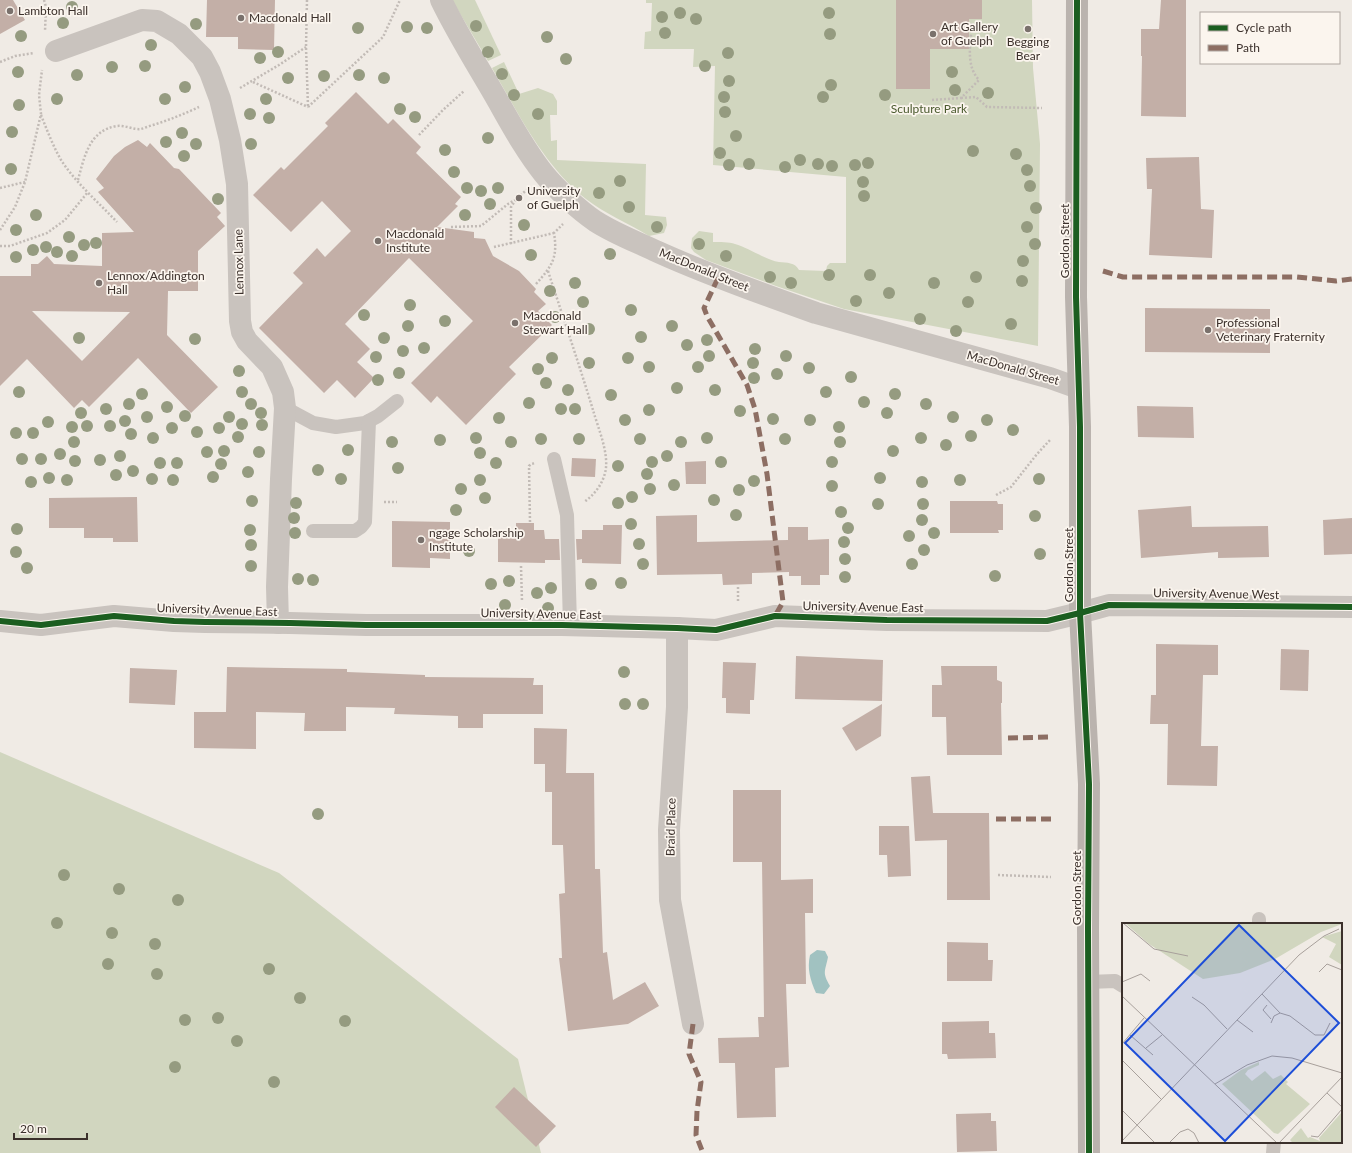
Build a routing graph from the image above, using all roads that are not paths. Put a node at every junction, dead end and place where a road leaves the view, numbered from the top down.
1 (441, 0) edge
2 (1077, 0) edge
3 (45, 51) road end
4 (1078, 388) junction
5 (397, 401) dead end
6 (285, 408) junction
7 (369, 421) junction
8 (554, 462) road end
9 (312, 530) dead end
10 (1352, 607) edge
11 (1080, 613) junction
12 (0, 621) edge
13 (278, 623) junction
14 (570, 625) junction
15 (677, 628) junction
16 (1088, 982) junction
17 (1122, 985) edge
18 (693, 1024) dead end
19 (1274, 1143) edge
20 (1089, 1153) edge
21 (1273, 1153) edge

1 - 4 street, MacDonald Street
2 - 4 main road, Gordon Street
3 - 6 street, Lennox Lane
4 - 11 main road, Gordon Street
5 - 7 lane
6 - 7 lane
6 - 13 street, Lennox Lane
7 - 9 lane
8 - 14 lane
10 - 11 street, University Avenue West
11 - 15 street, University Avenue East
11 - 16 main road, Gordon Street
12 - 13 street, University Avenue East
13 - 14 street, University Avenue East
14 - 15 street, University Avenue East
15 - 18 street, Braid Place
16 - 17 lane
16 - 20 main road, Gordon Street
19 - 21 lane

